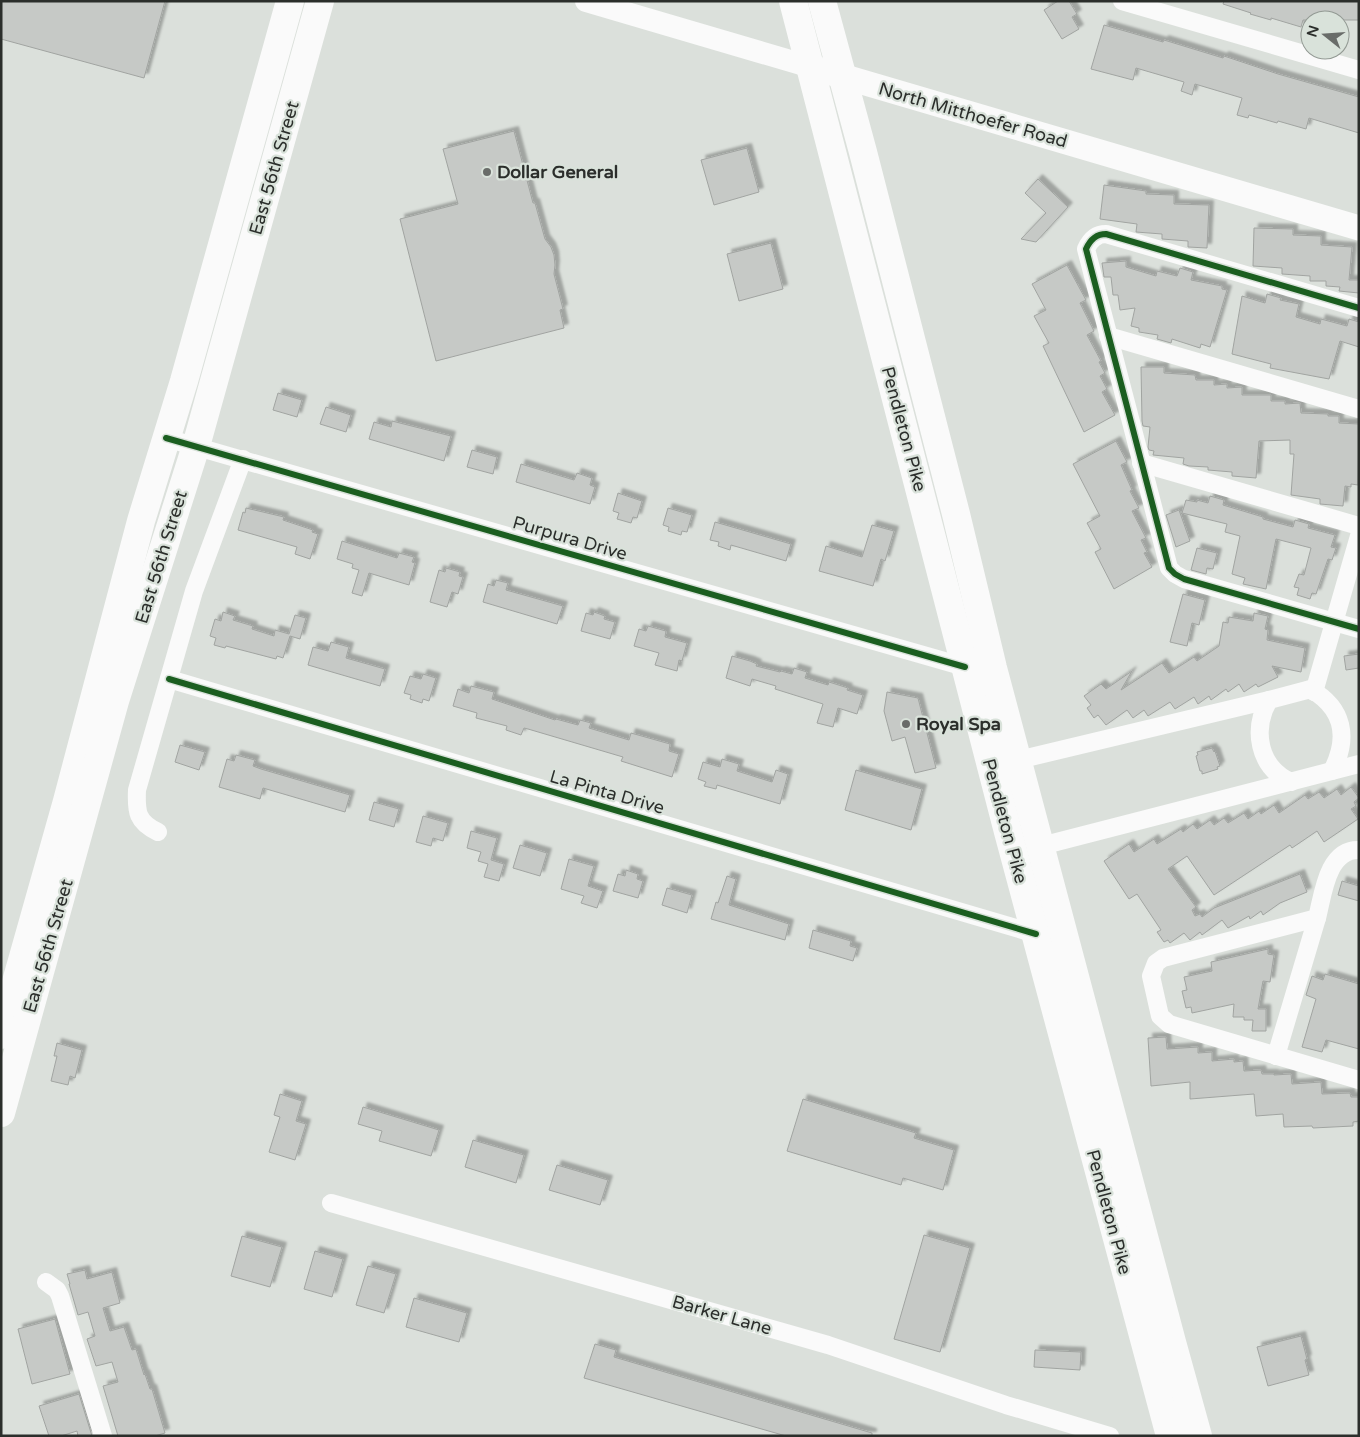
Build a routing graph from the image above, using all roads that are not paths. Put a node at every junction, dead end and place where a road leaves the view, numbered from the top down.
1 (290, 1) edge
2 (320, 1) edge
3 (586, 1) edge
4 (793, 1) edge
5 (822, 1) edge
6 (1122, 1) edge
7 (811, 68) junction
8 (1359, 70) edge
9 (842, 76) junction
10 (1359, 228) edge
11 (1359, 308) edge
12 (1108, 336) junction
13 (1359, 409) edge
14 (166, 438) junction
15 (196, 446) junction
16 (243, 459) junction
17 (1141, 463) junction
18 (1359, 526) edge
19 (1359, 536) edge
20 (1333, 622) junction
21 (1359, 630) edge
22 (965, 668) junction
23 (169, 679) junction
24 (1314, 692) junction
25 (1269, 700) junction
26 (1018, 760) junction
27 (1359, 764) edge
28 (1332, 771) junction
29 (1291, 782) junction
30 (158, 832) dead end
31 (1041, 846) junction
32 (1359, 850) edge
33 (1317, 918) junction
34 (1036, 934) junction
35 (1, 1035) edge
36 (1276, 1056) junction
37 (1359, 1080) edge
38 (2, 1111) edge
39 (331, 1203) dead end
40 (46, 1282) dead end
41 (103, 1436) edge
42 (1110, 1436) edge
43 (1170, 1436) edge
44 (1198, 1436) edge

1 - 14 main road, East 56th Street
2 - 15 main road, East 56th Street
3 - 7 street, North Mitthoefer Road
4 - 7 main road, Pendleton Pike
5 - 9 main road, Pendleton Pike
6 - 8 street
7 - 9 main road, North Mitthoefer Road
7 - 22 main road, Pendleton Pike
9 - 10 main road, North Mitthoefer Road
9 - 26 main road, Pendleton Pike
11 - 12 street
12 - 13 street
12 - 17 street
14 - 15 street, Purpura Drive
14 - 35 main road, East 56th Street
15 - 16 street, Purpura Drive
15 - 38 main road, East 56th Street
16 - 22 street, Purpura Drive
16 - 23 street
17 - 18 street
17 - 20 street
19 - 20 street
20 - 21 street
20 - 24 street
22 - 34 main road, Pendleton Pike
23 - 30 street
23 - 34 street, La Pinta Drive
24 - 25 street
24 - 28 street
25 - 26 street
25 - 29 street
26 - 31 main road, Pendleton Pike
27 - 28 street
28 - 29 street
29 - 31 street
31 - 44 main road, Pendleton Pike
32 - 33 street
33 - 36 street
33 - 36 street
34 - 43 main road, Pendleton Pike
36 - 37 street
39 - 42 street, Barker Lane
40 - 41 street

